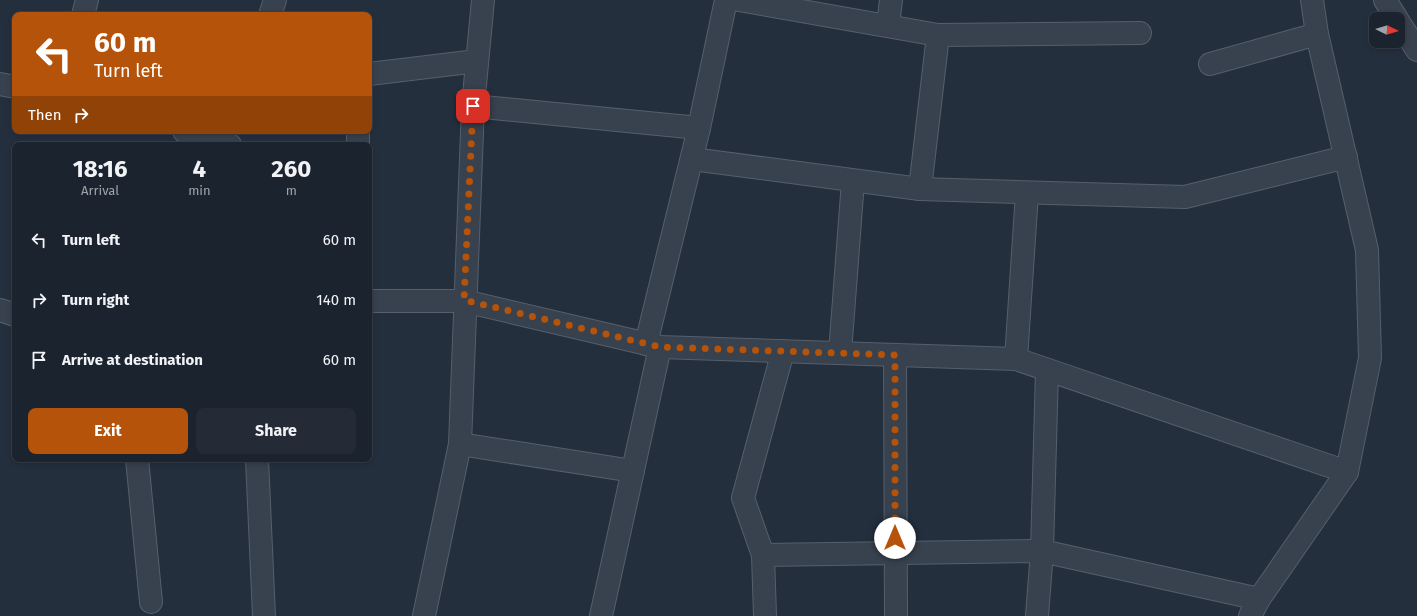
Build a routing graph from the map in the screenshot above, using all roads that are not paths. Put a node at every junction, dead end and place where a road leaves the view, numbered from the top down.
1 (87, 0) edge
2 (275, 0) edge
3 (483, 0) edge
4 (726, 0) edge
5 (739, 0) edge
6 (891, 0) edge
7 (1312, 0) edge
8 (1385, 0) edge
9 (84, 12) edge
10 (271, 12) edge
11 (1392, 12) edge
12 (888, 25) junction
13 (1405, 32) edge
14 (1140, 33) dead end
15 (1317, 34) junction
16 (938, 35) junction
17 (1417, 50) edge
18 (477, 61) junction
19 (1210, 64) dead end
20 (372, 74) edge
21 (0, 84) edge
22 (12, 86) edge
23 (473, 106) junction
24 (699, 128) junction
25 (194, 134) edge
26 (220, 142) edge
27 (1346, 157) junction
28 (692, 159) junction
29 (853, 180) junction
30 (920, 189) junction
31 (1027, 193) junction
32 (464, 300) junction
33 (372, 301) edge
34 (0, 310) edge
35 (12, 314) edge
36 (653, 345) junction
37 (783, 351) junction
38 (840, 353) junction
39 (895, 355) junction
40 (1016, 359) junction
41 (1047, 370) junction
42 (460, 444) junction
43 (137, 462) edge
44 (257, 462) edge
45 (633, 471) junction
46 (1347, 472) junction
47 (1042, 551) junction
48 (895, 553) junction
49 (762, 555) junction
50 (151, 602) dead end
51 (1257, 611) edge
52 (264, 616) edge
53 (424, 616) edge
54 (601, 616) edge
55 (765, 616) edge
56 (896, 616) edge
57 (1037, 616) edge

1 - 9 street
2 - 10 street
3 - 18 street
4 - 24 street
5 - 12 street
6 - 12 street
7 - 15 street
8 - 11 street
12 - 16 street
13 - 17 street
14 - 16 street
15 - 19 street
15 - 27 street
16 - 30 street
18 - 20 street
18 - 23 street
21 - 22 street
23 - 24 street
23 - 32 street
24 - 28 street
25 - 26 street
27 - 31 street
27 - 46 street
28 - 29 street
28 - 36 street
29 - 30 street
29 - 38 street
30 - 31 street
31 - 40 street
32 - 33 street
32 - 36 street
32 - 42 street
34 - 35 street
36 - 37 street
36 - 45 street
37 - 38 street
37 - 49 street
38 - 39 street
39 - 40 street
39 - 48 street
40 - 41 street
41 - 46 street
41 - 47 street
42 - 45 street
42 - 53 street
43 - 50 street
44 - 52 street
45 - 54 street
46 - 51 street
47 - 48 street
47 - 51 street
47 - 57 street
48 - 49 street
48 - 56 street
49 - 55 street

